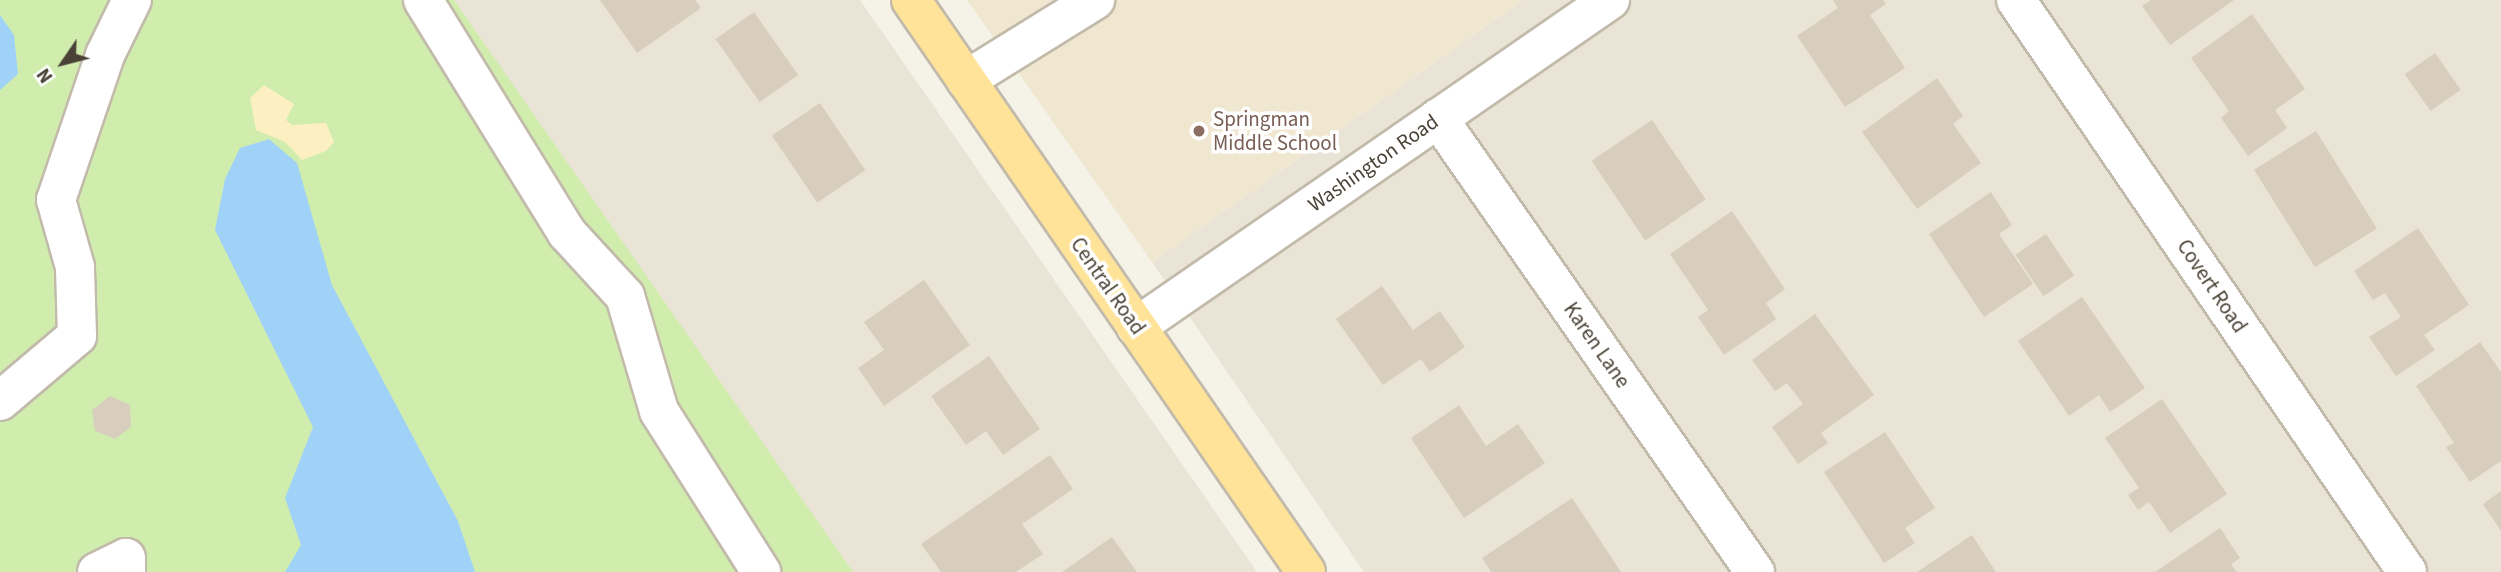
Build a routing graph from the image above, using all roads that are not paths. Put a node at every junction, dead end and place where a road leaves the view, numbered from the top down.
1 (132, 0) edge
2 (423, 0) edge
3 (911, 0) edge
4 (1095, 0) edge
5 (1610, 0) edge
6 (2017, 0) edge
7 (966, 80) junction
8 (1438, 118) junction
9 (1136, 327) junction
10 (0, 401) edge
11 (97, 572) edge
12 (126, 572) edge
13 (761, 572) edge
14 (1306, 572) edge
15 (1755, 572) edge
16 (2407, 572) edge

1 - 10 street
2 - 13 street
3 - 7 main road, Central Road
4 - 7 street
5 - 8 street, Washington Road
6 - 16 street, Covert Road
7 - 9 main road, Central Road
8 - 9 street, Washington Road
8 - 15 street, Karen Lane
9 - 14 main road, Central Road
11 - 12 street

